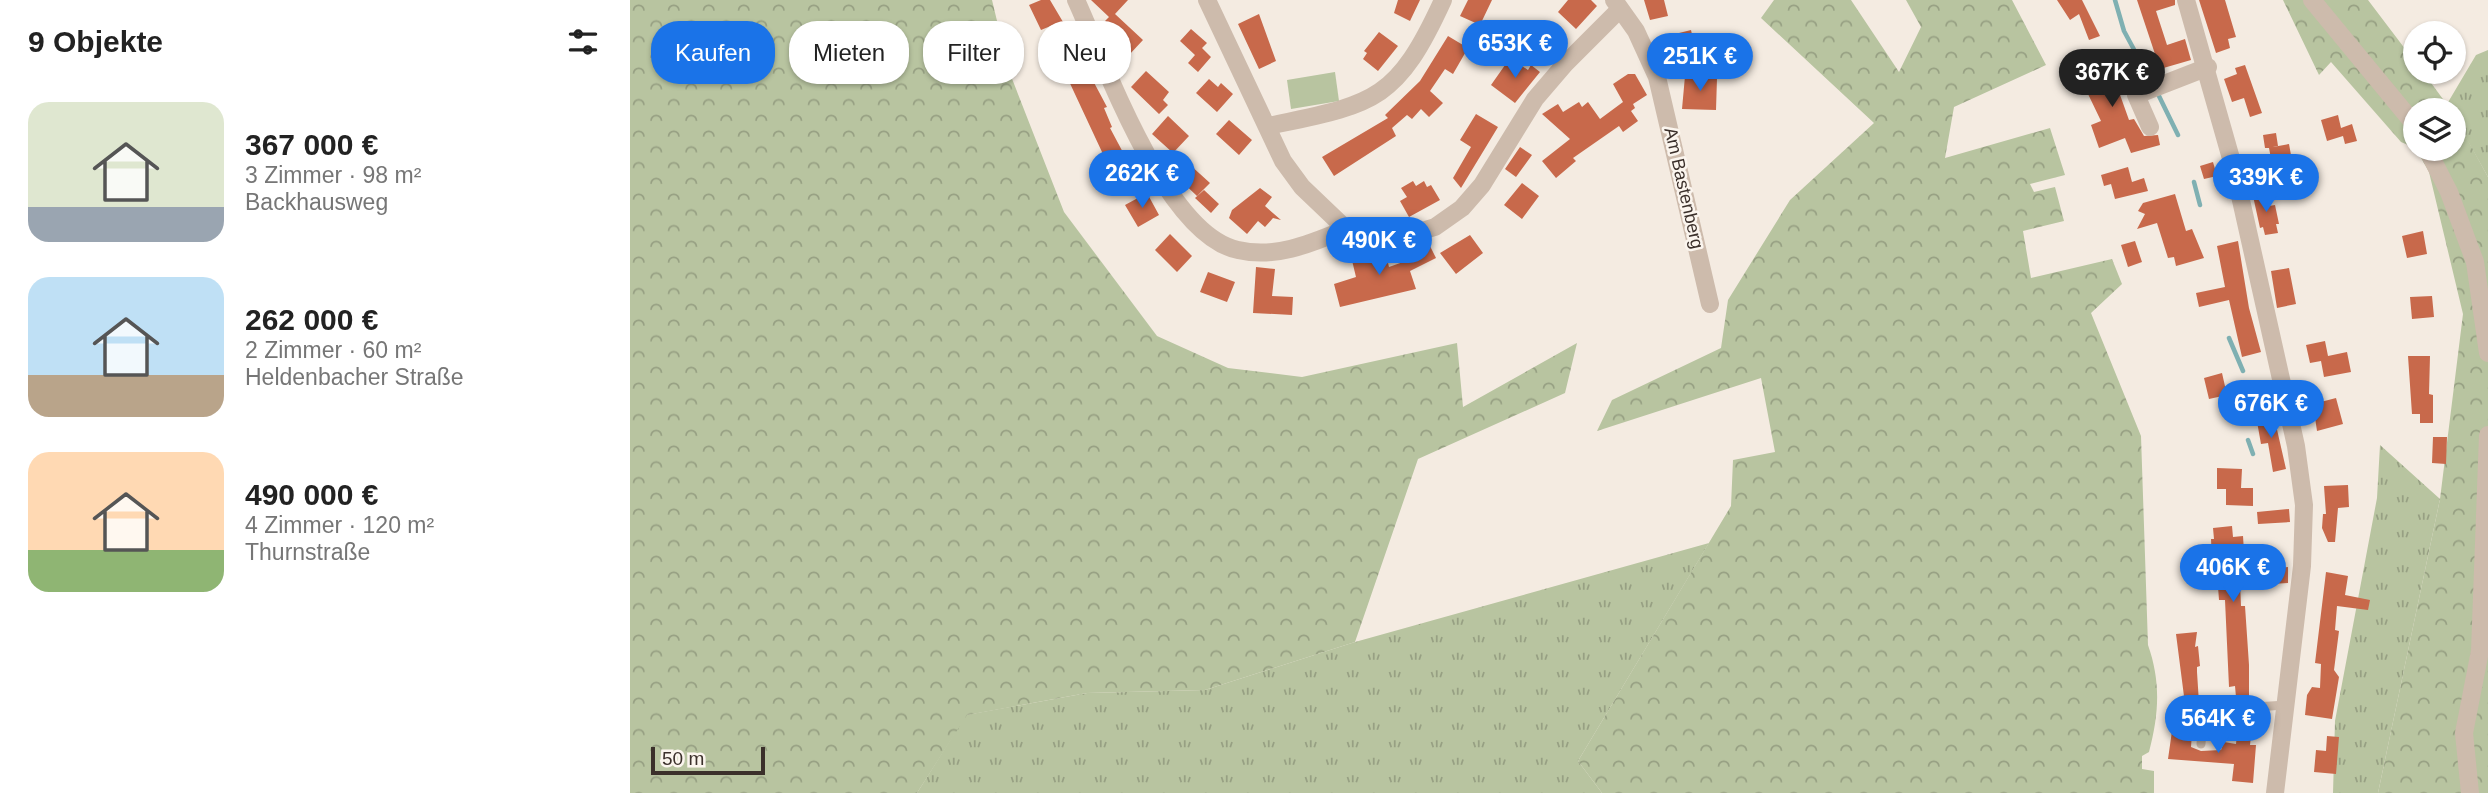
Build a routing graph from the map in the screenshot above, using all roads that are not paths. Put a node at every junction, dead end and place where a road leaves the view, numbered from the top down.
1 (1076, 0) edge
2 (1207, 0) edge
3 (1443, 0) edge
4 (2186, 0) edge
5 (2312, 0) edge
6 (1616, 5) edge
7 (2208, 67) junction
8 (2403, 110) edge
9 (1268, 126) junction
10 (2150, 127) dead end
11 (2433, 161) edge
12 (1346, 229) junction
13 (1710, 304) dead end
14 (2488, 353) edge
15 (2488, 435) edge
16 (2286, 705) junction
17 (2201, 744) dead end
18 (2276, 793) edge
19 (2470, 793) edge

1 - 12 street
2 - 9 street
3 - 9 street
4 - 7 street
5 - 8 street
6 - 12 street
6 - 13 street, Am Bastenberg
7 - 10 street
7 - 16 street
9 - 12 street
11 - 14 street
15 - 19 street
16 - 17 lane
16 - 18 street

